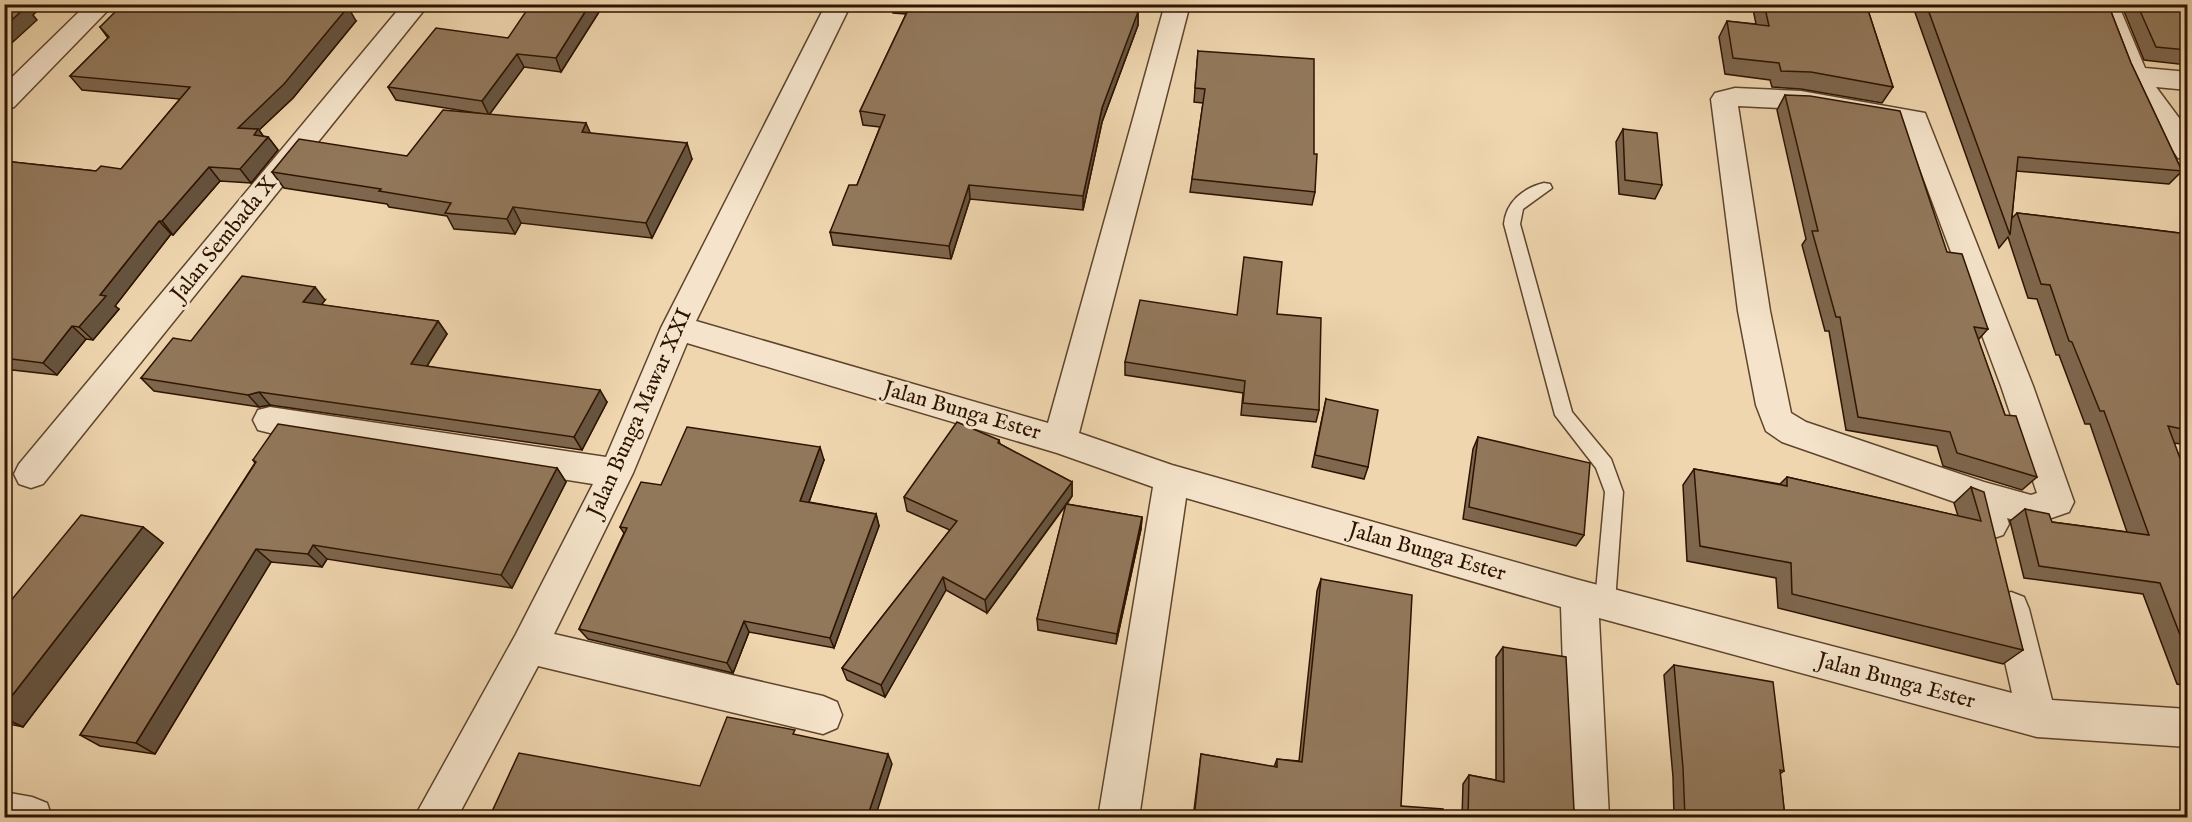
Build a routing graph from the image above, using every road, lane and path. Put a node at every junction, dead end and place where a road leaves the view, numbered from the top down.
1 (102, 4) edge
2 (417, 4) edge
3 (839, 4) edge
4 (1178, 4) edge
5 (2105, 4) edge
6 (2135, 76) junction
7 (2187, 81) edge
8 (4, 101) edge
9 (2187, 151) edge
10 (1544, 188) dead end
11 (677, 328) junction
12 (270, 420) dead end
13 (1060, 440) junction
14 (616, 473) junction
15 (31, 474) dead end
16 (1172, 479) junction
17 (1984, 497) junction
18 (1592, 599) junction
19 (529, 646) junction
20 (823, 716) dead end
21 (2037, 718) junction
22 (2187, 728) edge
23 (4, 812) edge
24 (32, 818) edge
25 (434, 818) edge
26 (1118, 818) edge
27 (1588, 818) edge

1 - 8 street
2 - 15 street, Jalan Sembada X
3 - 11 street, Jalan Bunga Mawar XXI
4 - 13 street
5 - 6 street
6 - 7 street
6 - 9 street
10 - 18 lane
11 - 13 street, Jalan Bunga Ester
11 - 14 street, Jalan Bunga Mawar XXI
12 - 14 street
13 - 16 street, Jalan Bunga Ester
14 - 19 street, Jalan Bunga Mawar XXI
16 - 18 street, Jalan Bunga Ester
16 - 26 street
17 - 17 street
17 - 21 street
18 - 21 street, Jalan Bunga Ester
18 - 27 street
19 - 20 street
19 - 25 street, Jalan Bunga Mawar XXI
21 - 22 street, Jalan Bunga Ester
23 - 24 street

